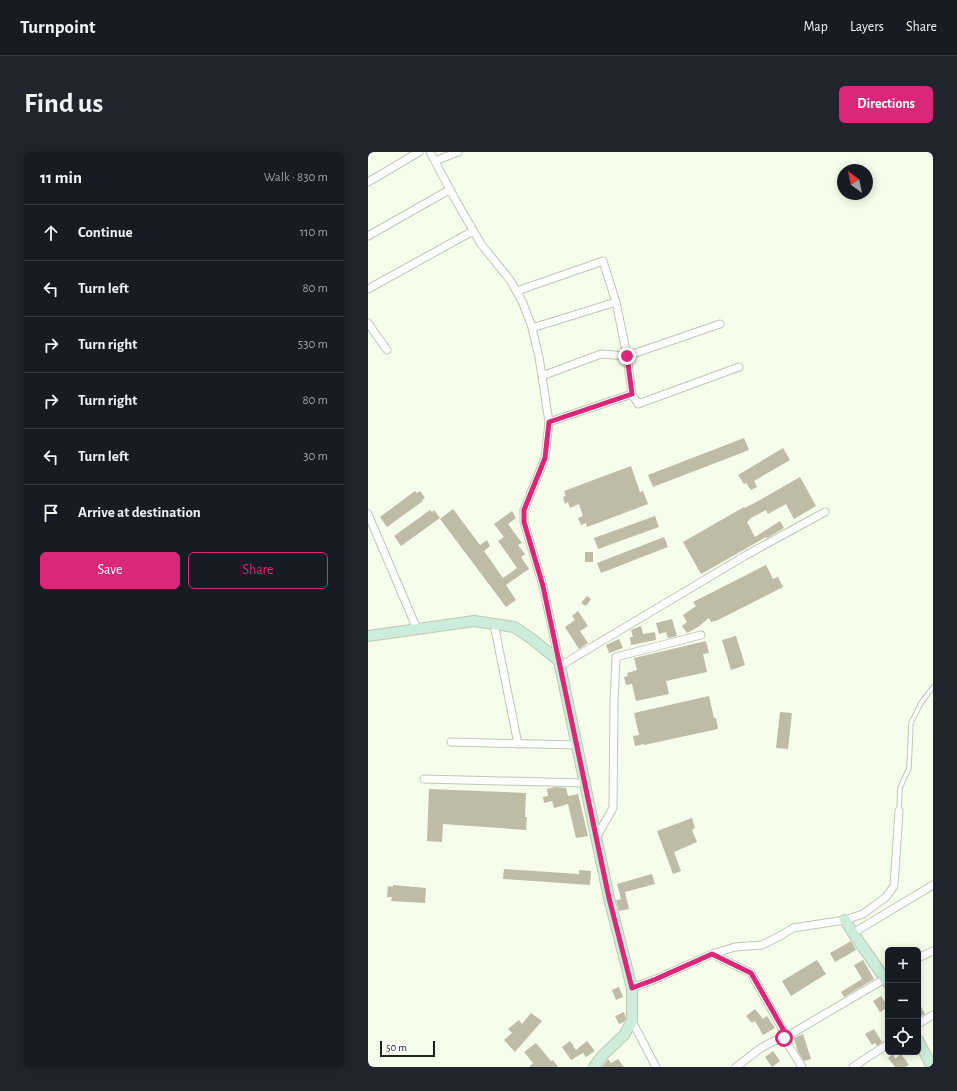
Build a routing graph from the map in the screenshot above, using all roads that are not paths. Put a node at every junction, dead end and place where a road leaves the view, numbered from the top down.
1 (419, 152) edge
2 (430, 152) edge
3 (458, 152) edge
4 (435, 162) junction
5 (368, 182) edge
6 (449, 190) junction
7 (473, 231) junction
8 (368, 236) edge
9 (368, 289) edge
10 (516, 291) junction
11 (616, 302) junction
12 (368, 323) edge
13 (720, 324) dead end
14 (532, 328) junction
15 (387, 350) dead end
16 (627, 356) junction
17 (739, 367) dead end
18 (542, 376) junction
19 (632, 394) junction
20 (549, 422) junction
21 (825, 512) dead end
22 (368, 514) edge
23 (494, 624) junction
24 (417, 629) junction
25 (701, 635) dead end
26 (368, 636) edge
27 (559, 663) junction
28 (933, 687) edge
29 (451, 742) dead end
30 (518, 744) junction
31 (576, 745) junction
32 (424, 779) dead end
33 (584, 783) junction
34 (898, 811) joint
35 (596, 838) junction
36 (933, 885) edge
37 (846, 920) junction
38 (853, 933) junction
39 (933, 951) edge
40 (712, 954) junction
41 (921, 957) edge
42 (885, 976) edge
43 (885, 980) edge
44 (632, 988) junction
45 (933, 1014) edge
46 (632, 1021) junction
47 (921, 1022) edge
48 (786, 1037) junction
49 (885, 1046) edge
50 (921, 1046) edge
51 (594, 1067) edge
52 (656, 1067) edge
53 (736, 1067) edge
54 (802, 1067) edge
55 (853, 1067) edge
56 (932, 1067) edge

1 - 5 street
2 - 4 street
3 - 4 street
4 - 6 street
6 - 7 street
6 - 8 street
7 - 9 street
7 - 10 street
10 - 11 street
10 - 14 street
11 - 14 street
11 - 16 street
12 - 15 street
13 - 16 street
14 - 18 street
16 - 18 street
16 - 19 street
17 - 19 street
18 - 20 street
19 - 20 street
20 - 27 street
21 - 27 street
22 - 24 street
23 - 24 street
23 - 27 street
23 - 30 street
24 - 26 street
25 - 35 street
27 - 31 street
28 - 34 lane
29 - 30 street
30 - 31 street
31 - 33 street
32 - 33 street
33 - 35 street
34 - 37 street
35 - 44 street
36 - 38 street
37 - 38 street
37 - 40 street
38 - 42 street
39 - 41 street
40 - 44 street
40 - 48 street
43 - 48 street
44 - 46 street
45 - 47 street
46 - 51 street
46 - 52 street
48 - 53 street
48 - 54 street
49 - 55 street
50 - 56 street

